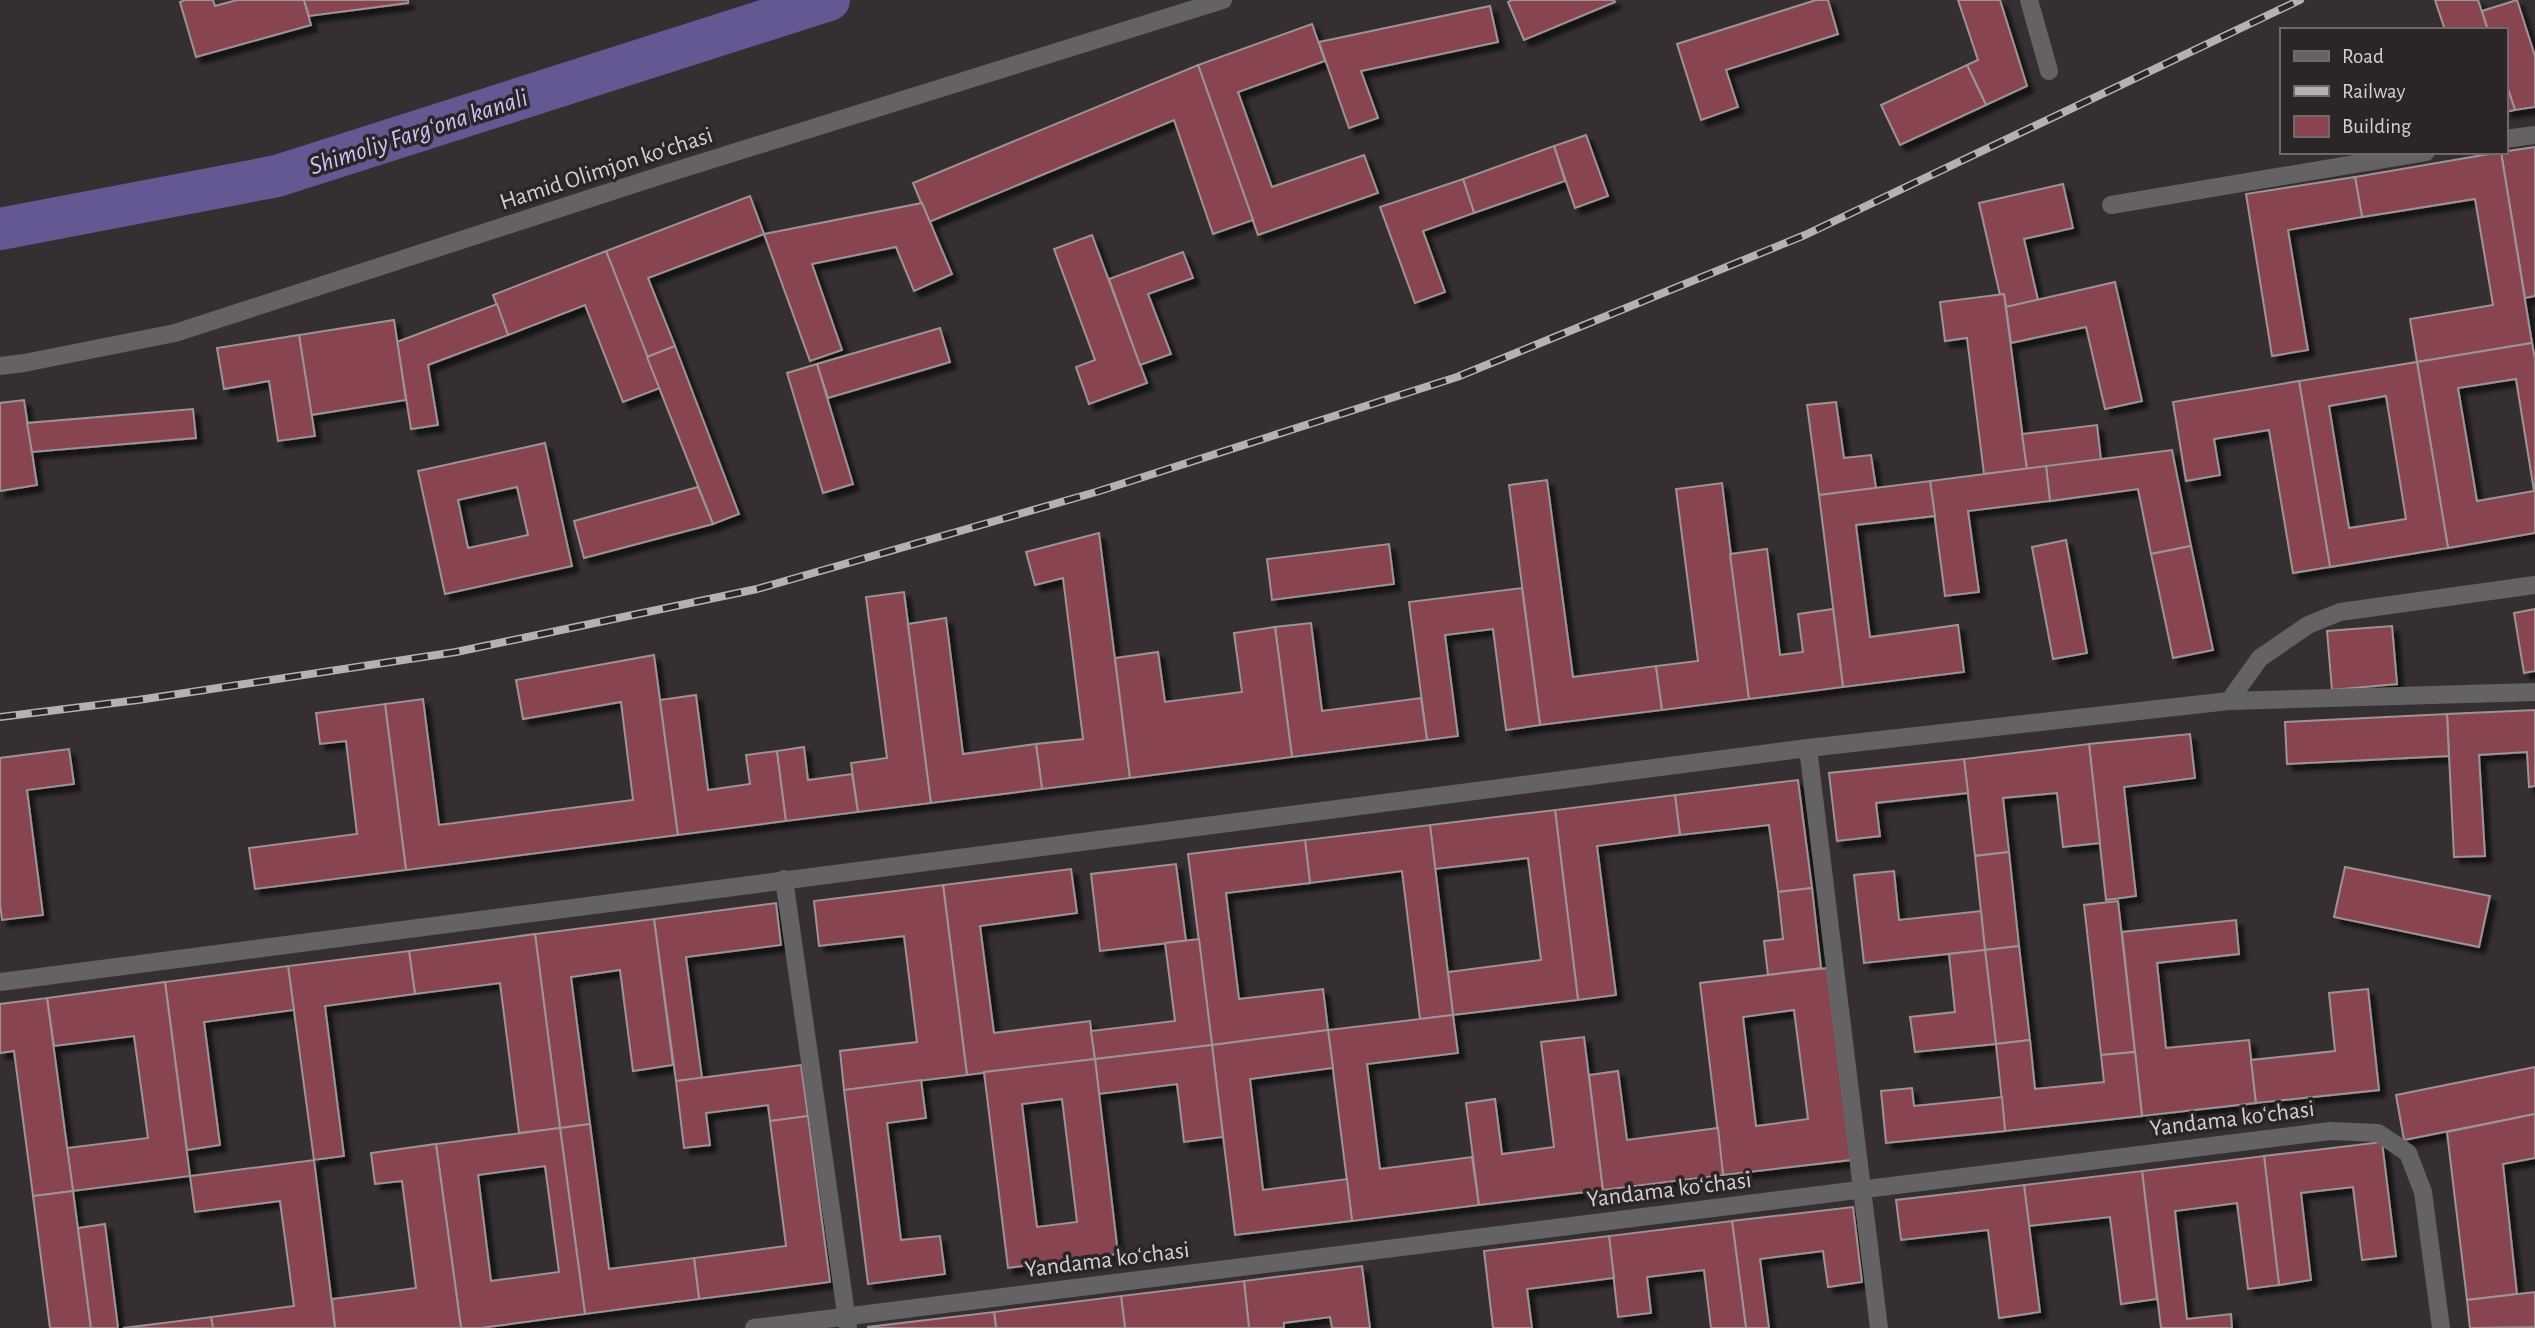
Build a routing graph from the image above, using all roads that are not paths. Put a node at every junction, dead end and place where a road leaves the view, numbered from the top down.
1 (1223, 0) edge
2 (2029, 0) edge
3 (2049, 71) dead end
4 (2535, 135) edge
5 (2507, 139) edge
6 (2414, 154) edge
7 (2111, 205) dead end
8 (0, 366) edge
9 (2535, 584) edge
10 (2535, 692) edge
11 (2229, 701) junction
12 (1808, 748) junction
13 (784, 880) junction
14 (0, 982) edge
15 (1863, 1189) junction
16 (847, 1322) edge
17 (754, 1328) edge
18 (1879, 1328) edge
19 (2441, 1328) edge

1 - 8 street, Hamid Olimjon koʻchasi
2 - 3 street
4 - 5 street
6 - 7 street
9 - 11 street
10 - 11 street
11 - 12 street
12 - 13 street
12 - 15 street
13 - 14 street
13 - 16 street
15 - 16 street, Yandama koʻchasi
15 - 18 street
15 - 19 street, Yandama koʻchasi
16 - 17 street, Yandama koʻchasi

